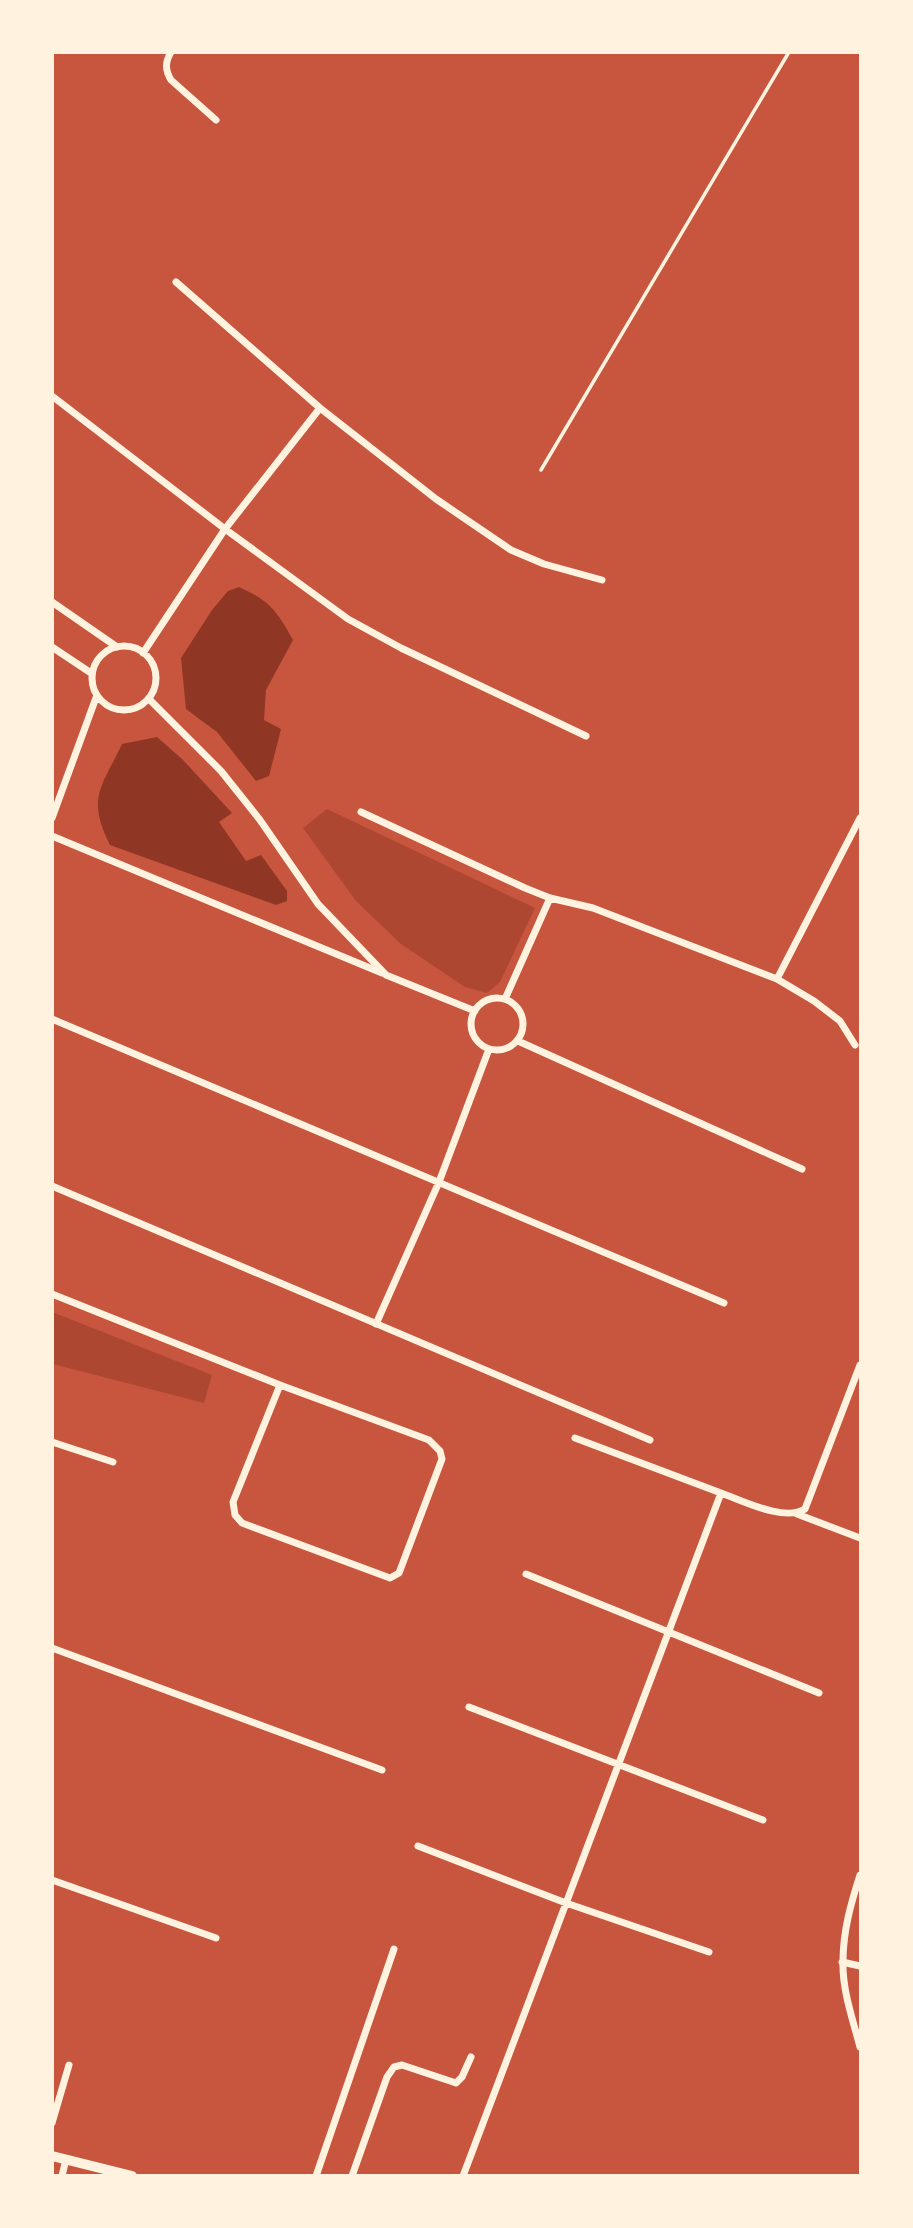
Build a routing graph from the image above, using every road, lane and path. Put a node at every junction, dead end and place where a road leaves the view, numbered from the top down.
1 (171, 52) edge
2 (789, 52) edge
3 (216, 120) dead end
4 (176, 282) dead end
5 (52, 396) edge
6 (320, 408) junction
7 (541, 470) dead end
8 (225, 528) junction
9 (602, 580) dead end
10 (52, 602) edge
11 (52, 647) edge
12 (117, 647) junction
13 (143, 653) junction
14 (91, 673) junction
15 (97, 695) junction
16 (149, 699) junction
17 (586, 736) dead end
18 (361, 812) dead end
19 (52, 818) edge
20 (860, 818) edge
21 (52, 836) edge
22 (551, 898) junction
23 (386, 975) junction
24 (777, 979) junction
25 (505, 999) junction
26 (475, 1011) junction
27 (52, 1019) edge
28 (518, 1041) junction
29 (855, 1045) dead end
30 (489, 1049) junction
31 (802, 1169) dead end
32 (439, 1182) junction
33 (52, 1186) edge
34 (52, 1294) edge
35 (724, 1303) dead end
36 (376, 1324) junction
37 (860, 1365) edge
38 (279, 1385) junction
39 (575, 1438) dead end
40 (650, 1440) dead end
41 (52, 1442) edge
42 (113, 1462) dead end
43 (721, 1493) junction
44 (797, 1514) junction
45 (860, 1538) edge
46 (526, 1574) dead end
47 (669, 1630) junction
48 (52, 1648) edge
49 (819, 1693) dead end
50 (469, 1707) dead end
51 (619, 1763) junction
52 (382, 1770) dead end
53 (763, 1820) dead end
54 (418, 1846) dead end
55 (860, 1875) edge
56 (52, 1880) edge
57 (566, 1903) junction
58 (216, 1938) dead end
59 (394, 1949) dead end
60 (709, 1952) dead end
61 (842, 1962) junction
62 (860, 1966) edge
63 (860, 2047) edge
64 (471, 2057) dead end
65 (69, 2065) dead end
66 (52, 2123) edge
67 (52, 2156) edge
68 (66, 2160) junction
69 (62, 2175) edge
70 (132, 2175) edge
71 (316, 2175) edge
72 (352, 2175) edge
73 (463, 2175) edge

1 - 3 street
2 - 7 path
4 - 6 street
5 - 8 street
6 - 8 street
6 - 9 street
8 - 13 street
8 - 17 street
10 - 12 street
11 - 14 street
12 - 13 street
12 - 14 street
13 - 16 street
14 - 15 street
15 - 16 street
15 - 19 street
16 - 23 street
18 - 22 street
20 - 24 street
21 - 23 street
22 - 24 street
22 - 25 street
23 - 26 street
24 - 29 street
25 - 26 street
25 - 28 street
26 - 30 street
27 - 32 street
28 - 30 street
28 - 31 street
30 - 32 street
32 - 35 street
32 - 36 street
33 - 36 street
34 - 38 street
36 - 40 street
37 - 44 street
38 - 38 street
39 - 43 street
41 - 42 street
43 - 44 street
43 - 47 street
44 - 45 street
46 - 47 street
47 - 49 street
47 - 51 street
48 - 52 street
50 - 51 street
51 - 53 street
51 - 57 street
54 - 57 street
55 - 61 street
56 - 58 street
57 - 60 street
57 - 73 street
59 - 71 street
61 - 62 street
61 - 63 street
64 - 72 street
65 - 66 street
67 - 68 street
68 - 69 street
68 - 70 street

